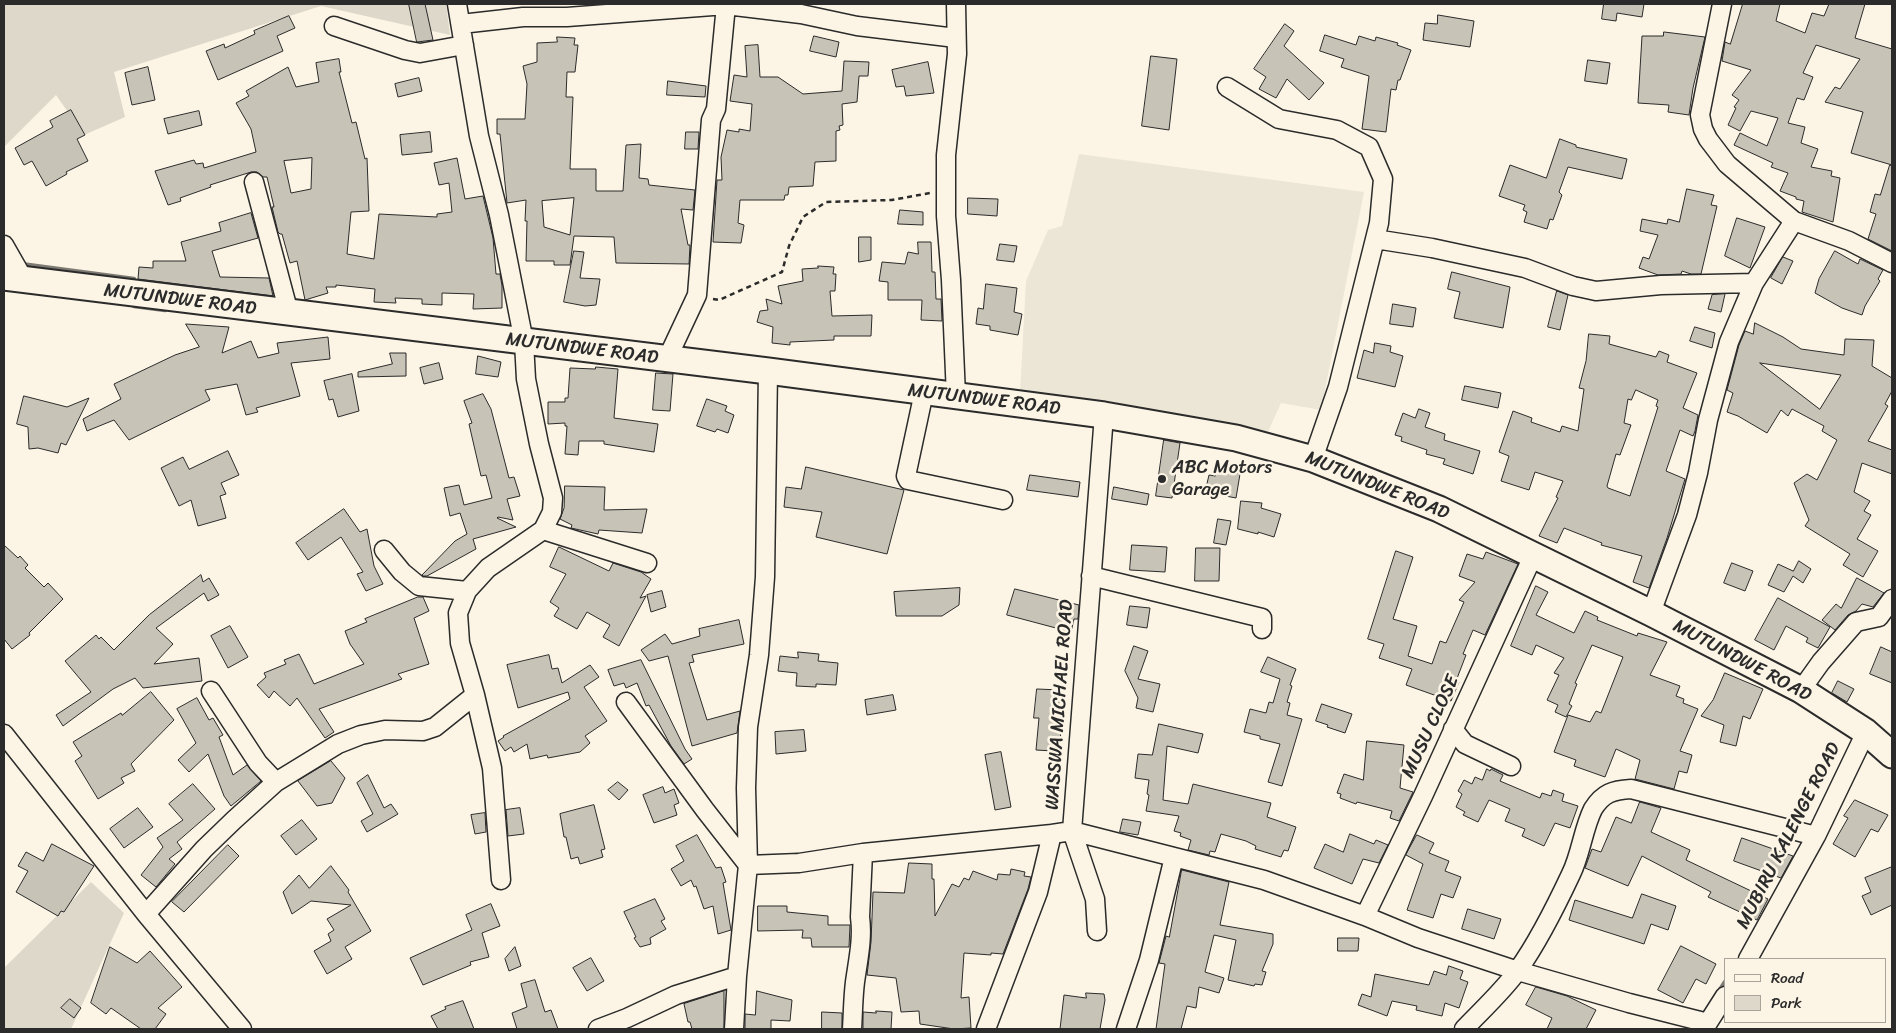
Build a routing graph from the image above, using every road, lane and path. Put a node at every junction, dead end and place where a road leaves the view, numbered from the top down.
1 (457, 4) edge
2 (956, 4) edge
3 (1722, 4) edge
4 (726, 5) edge
5 (461, 24) junction
6 (334, 26) dead end
7 (956, 38) junction
8 (464, 46) junction
9 (1228, 87) dead end
10 (254, 182) dead end
11 (946, 189) junction
12 (1794, 221) junction
13 (1375, 239) junction
14 (4, 245) edge
15 (1892, 263) edge
16 (14, 278) edge
17 (1754, 283) junction
18 (697, 295) junction
19 (289, 314) junction
20 (524, 342) junction
21 (667, 359) junction
22 (768, 372) junction
23 (924, 392) junction
24 (956, 396) junction
25 (1104, 415) junction
26 (1313, 459) junction
27 (1003, 500) dead end
28 (543, 530) junction
29 (384, 550) dead end
30 (1533, 556) junction
31 (647, 563) dead end
32 (1091, 576) junction
33 (468, 591) junction
34 (1892, 599) edge
35 (1651, 613) junction
36 (1262, 629) dead end
37 (1801, 690) junction
38 (211, 691) dead end
39 (475, 695) junction
40 (626, 702) dead end
41 (1453, 730) junction
42 (1866, 732) junction
43 (4, 734) edge
44 (1892, 755) edge
45 (1511, 766) dead end
46 (276, 782) junction
47 (1072, 831) junction
48 (1052, 834) junction
49 (1816, 836) junction
50 (863, 853) junction
51 (1174, 857) junction
52 (748, 864) junction
53 (501, 880) dead end
54 (146, 914) junction
55 (1365, 916) junction
56 (1097, 930) dead end
57 (1749, 958) edge
58 (1518, 971) junction
59 (737, 976) junction
60 (1724, 998) edge
61 (1706, 1026) edge
62 (242, 1029) edge
63 (598, 1029) edge
64 (734, 1029) edge
65 (852, 1029) edge
66 (986, 1029) edge
67 (1126, 1029) edge
68 (1464, 1029) edge

1 - 5 street
2 - 7 street
3 - 12 street
4 - 5 street
4 - 7 street
4 - 18 street
5 - 8 street
6 - 8 street
7 - 11 street
8 - 20 street
9 - 13 street
10 - 19 street
11 - 18 path
11 - 24 street
12 - 15 street
12 - 17 street
13 - 17 street
13 - 26 street
14 - 16 street
16 - 19 main road, MUTUNDWE ROAD
17 - 35 street
18 - 21 street
19 - 20 main road, MUTUNDWE ROAD
20 - 21 main road, MUTUNDWE ROAD
20 - 28 street
21 - 22 main road, MUTUNDWE ROAD
22 - 23 main road, MUTUNDWE ROAD
22 - 52 street
23 - 24 main road, MUTUNDWE ROAD
23 - 27 street
24 - 25 main road, MUTUNDWE ROAD
25 - 26 main road, MUTUNDWE ROAD
25 - 32 street, WASSWA MICHAEL ROAD
26 - 30 main road, MUTUNDWE ROAD
28 - 31 street
28 - 33 street
29 - 33 street
30 - 35 main road, MUTUNDWE ROAD
30 - 41 street, MUSU CLOSE
32 - 36 street
32 - 47 street, WASSWA MICHAEL ROAD
33 - 39 street
34 - 37 street
35 - 37 main road, MUTUNDWE ROAD
37 - 42 main road, MUTUNDWE ROAD
38 - 46 street
39 - 46 street
39 - 53 street
40 - 52 street
41 - 45 street
41 - 55 street, MUSU CLOSE
42 - 44 main road, MUTUNDWE ROAD
42 - 49 street, MUBIRU KALENGE ROAD
43 - 54 street
46 - 54 street
47 - 48 street, WASSWA MICHAEL ROAD
47 - 51 street
47 - 56 street
48 - 50 street
48 - 66 street, WASSWA MICHAEL ROAD
49 - 57 street, MUBIRU KALENGE ROAD
49 - 58 street
50 - 52 street
50 - 65 street
51 - 55 street
51 - 67 street
52 - 59 street
54 - 62 street
55 - 58 street
58 - 61 street
58 - 68 street
59 - 63 street
59 - 64 street
60 - 61 street

